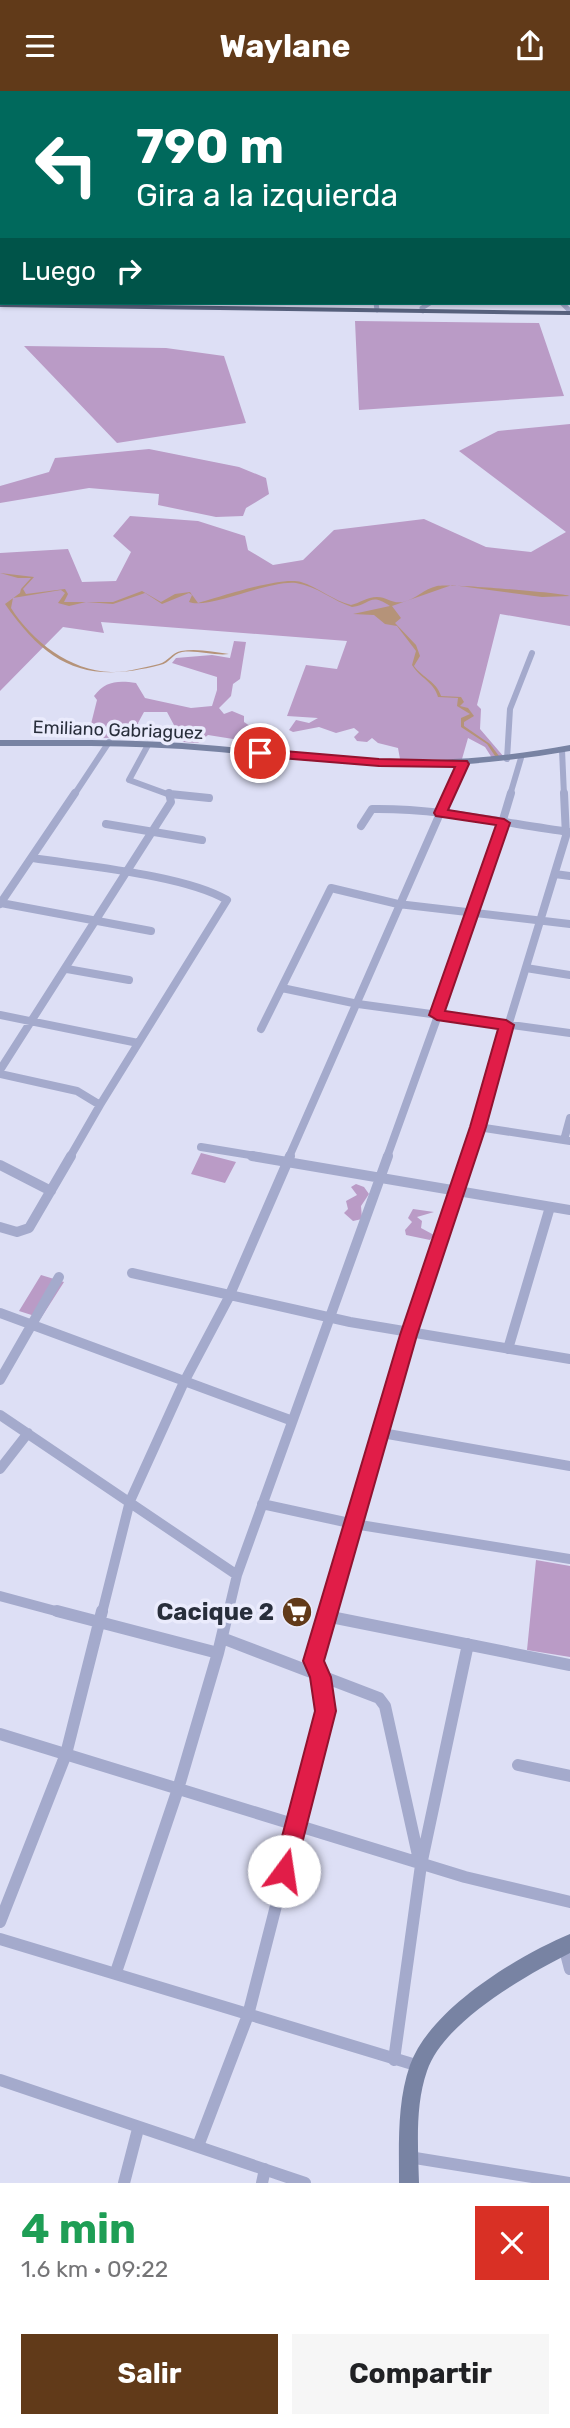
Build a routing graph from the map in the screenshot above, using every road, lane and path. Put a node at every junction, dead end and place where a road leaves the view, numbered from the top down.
1 (0, 305) edge
2 (208, 305) edge
3 (426, 305) edge
4 (377, 307) edge
5 (422, 311) junction
6 (570, 312) edge
7 (532, 653) dead end
8 (109, 742) junction
9 (0, 743) edge
10 (148, 745) junction
11 (566, 749) edge
12 (521, 758) junction
13 (507, 759) junction
14 (463, 764) junction
15 (568, 790) edge
16 (170, 794) junction
17 (209, 798) dead end
18 (441, 813) junction
19 (504, 823) junction
20 (106, 824) dead end
21 (361, 826) dead end
22 (153, 831) junction
23 (568, 832) edge
24 (202, 840) dead end
25 (33, 858) junction
26 (555, 874) junction
27 (124, 875) junction
28 (570, 876) edge
29 (0, 903) edge
30 (398, 904) junction
31 (475, 912) junction
32 (543, 921) junction
33 (95, 922) junction
34 (570, 924) edge
35 (151, 930) dead end
36 (526, 968) junction
37 (67, 969) junction
38 (570, 975) edge
39 (129, 980) dead end
40 (282, 988) junction
41 (358, 1004) junction
42 (0, 1014) edge
43 (437, 1015) junction
44 (33, 1022) junction
45 (506, 1025) junction
46 (261, 1029) dead end
47 (570, 1033) edge
48 (138, 1043) junction
49 (0, 1072) edge
50 (100, 1105) junction
51 (570, 1118) edge
52 (478, 1127) junction
53 (567, 1141) edge
54 (201, 1147) dead end
55 (288, 1164) junction
56 (0, 1165) edge
57 (377, 1179) junction
58 (51, 1191) junction
59 (455, 1191) junction
60 (550, 1207) junction
61 (570, 1210) edge
62 (0, 1227) edge
63 (132, 1273) dead end
64 (59, 1277) dead end
65 (228, 1299) junction
66 (0, 1313) edge
67 (327, 1320) junction
68 (31, 1325) junction
69 (409, 1335) junction
70 (508, 1349) junction
71 (570, 1359) edge
72 (0, 1380) edge
73 (184, 1382) junction
74 (0, 1415) edge
75 (290, 1420) junction
76 (27, 1433) junction
77 (382, 1433) junction
78 (570, 1466) edge
79 (0, 1469) edge
80 (130, 1501) junction
81 (262, 1504) junction
82 (354, 1524) junction
83 (570, 1559) edge
84 (237, 1575) junction
85 (0, 1596) edge
86 (327, 1616) junction
87 (101, 1623) junction
88 (222, 1638) junction
89 (468, 1644) junction
90 (218, 1653) junction
91 (570, 1665) edge
92 (320, 1677) junction
93 (0, 1734) edge
94 (66, 1754) junction
95 (518, 1765) dead end
96 (570, 1776) edge
97 (178, 1789) junction
98 (296, 1823) junction
99 (421, 1865) junction
100 (570, 1902) edge
101 (0, 1922) edge
102 (0, 1939) edge
103 (567, 1945) edge
104 (570, 1969) edge
105 (116, 1972) junction
106 (248, 2015) junction
107 (394, 2060) junction
108 (419, 2066) junction
109 (0, 2080) edge
110 (138, 2129) junction
111 (198, 2145) junction
112 (410, 2157) junction
113 (263, 2176) edge
114 (124, 2183) edge
115 (305, 2183) edge
116 (409, 2183) edge
117 (569, 2183) edge

1 - 2 main road
2 - 4 main road
3 - 5 street
4 - 5 main road
5 - 6 main road
7 - 13 street
8 - 9 main road, Emiliano Gabriaguez
8 - 10 main road, Emiliano Gabriaguez
8 - 25 street
10 - 14 main road, Emiliano Gabriaguez
10 - 16 street
11 - 12 main road, Emiliano Gabriaguez
11 - 15 street
12 - 13 main road, Emiliano Gabriaguez
12 - 19 street
13 - 14 main road, Emiliano Gabriaguez
14 - 18 street
15 - 23 street
16 - 17 street
16 - 22 street
18 - 19 street
18 - 21 street
18 - 30 street
19 - 23 street
19 - 31 street
20 - 22 street
22 - 24 street
22 - 27 street
23 - 26 street
25 - 27 street
25 - 29 street
26 - 28 street
26 - 32 street
27 - 33 street
27 - 48 street
29 - 33 street
30 - 31 street
30 - 40 street
30 - 41 street
31 - 32 street
31 - 43 street
32 - 34 street
32 - 36 street
33 - 35 street
33 - 37 street
36 - 38 street
36 - 45 street
37 - 39 street
37 - 44 street
40 - 41 street
40 - 46 street
41 - 43 street
41 - 55 street
42 - 44 street
43 - 45 street
43 - 57 street
44 - 48 street
44 - 49 street
45 - 47 street
45 - 52 street
48 - 50 street
49 - 50 street
50 - 58 street
51 - 53 street
52 - 53 street
52 - 59 street
54 - 55 street
55 - 57 street
55 - 65 street
56 - 58 street
57 - 59 street
57 - 67 street
58 - 62 street
59 - 60 street
59 - 69 street
60 - 61 street
60 - 70 street
63 - 65 street
64 - 68 street
65 - 67 street
65 - 73 street
66 - 68 street
67 - 69 street
67 - 75 street
68 - 72 street
68 - 73 street
69 - 70 street
69 - 77 street
70 - 71 street
73 - 75 street
73 - 80 street
74 - 76 street
75 - 81 street
76 - 79 street
76 - 80 street
77 - 78 street
77 - 82 street
80 - 84 street
80 - 87 street
81 - 82 street
81 - 84 street
82 - 83 street
82 - 86 street
84 - 88 street
85 - 87 street
86 - 89 street
86 - 92 street
87 - 90 street
87 - 94 street
88 - 90 street
88 - 92 street
89 - 91 street
89 - 99 street
90 - 97 street
92 - 98 street
92 - 99 street
93 - 94 street
94 - 97 street
94 - 101 street
95 - 96 street
97 - 98 street
97 - 105 street
98 - 99 street
98 - 106 street
99 - 100 street
99 - 107 street
102 - 105 street
103 - 104 street
103 - 108 main road
105 - 106 street
106 - 107 street
106 - 111 street
107 - 108 street
108 - 112 main road
109 - 110 street
110 - 111 street
110 - 114 street
111 - 113 street
112 - 116 main road
112 - 117 street
113 - 115 street

